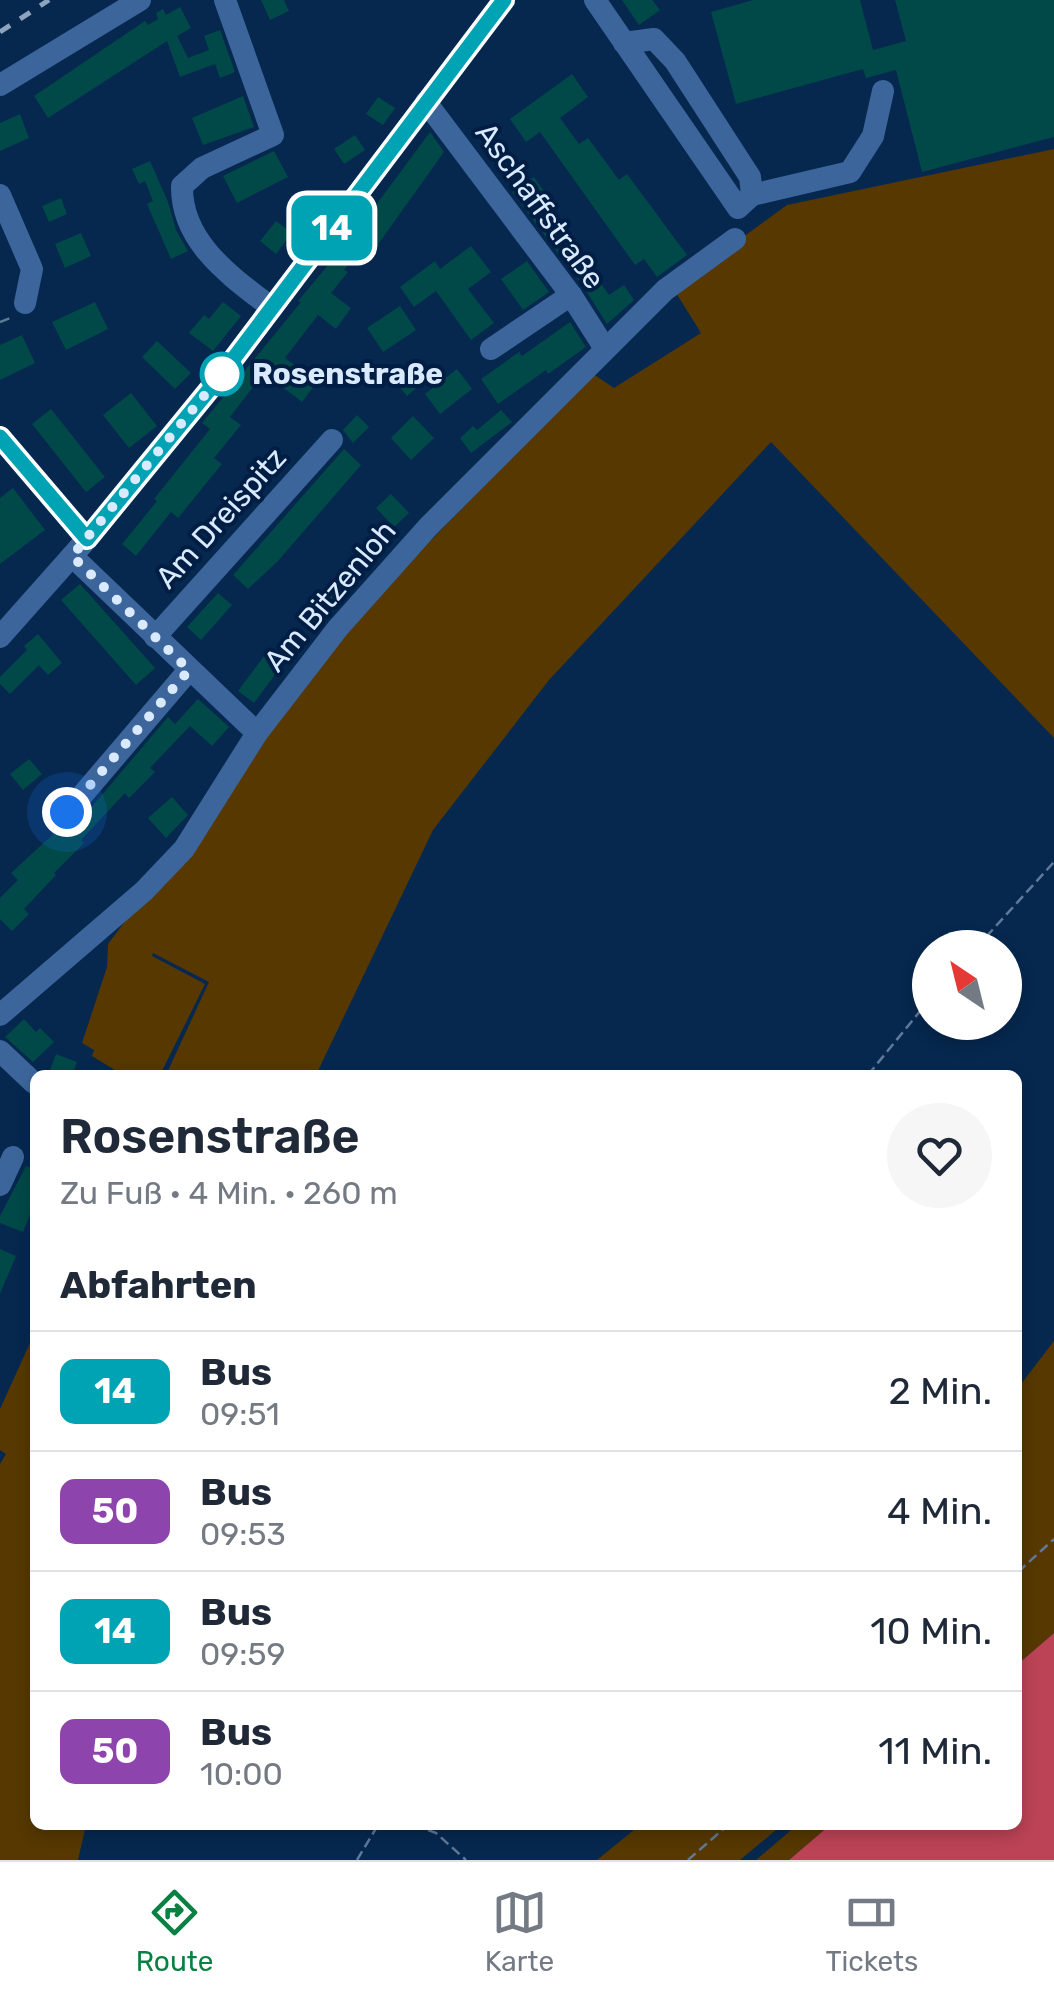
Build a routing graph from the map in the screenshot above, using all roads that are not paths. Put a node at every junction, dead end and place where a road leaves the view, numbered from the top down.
1 (140, 0) edge
2 (225, 0) edge
3 (504, 0) edge
4 (595, 0) edge
5 (624, 42) junction
6 (0, 84) edge
7 (883, 91) dead end
8 (426, 102) junction
9 (0, 195) edge
10 (752, 195) junction
11 (735, 240) dead end
12 (571, 296) junction
13 (26, 304) dead end
14 (272, 308) junction
15 (604, 347) junction
16 (492, 349) dead end
17 (0, 437) edge
18 (332, 440) dead end
19 (79, 547) junction
20 (0, 636) edge
21 (155, 637) junction
22 (189, 670) junction
23 (257, 733) junction
24 (67, 812) dead end
25 (0, 1015) edge
26 (0, 1051) edge
27 (30, 1080) edge
28 (14, 1157) dead end
29 (0, 1185) edge

1 - 6 street
2 - 14 street
3 - 8 street
4 - 5 street
5 - 10 street
5 - 10 street
7 - 10 street
8 - 12 street, Aschaffstraße
8 - 14 street
9 - 13 street
11 - 15 street, Am Bitzenloh
12 - 15 street, Aschaffstraße
12 - 16 street
14 - 19 street
15 - 23 street, Am Bitzenloh
17 - 19 street
18 - 21 street, Am Dreispitz
19 - 20 street
19 - 21 street
21 - 22 street
22 - 23 street
22 - 24 street
23 - 25 street, Am Bitzenloh
26 - 27 street
28 - 29 street

